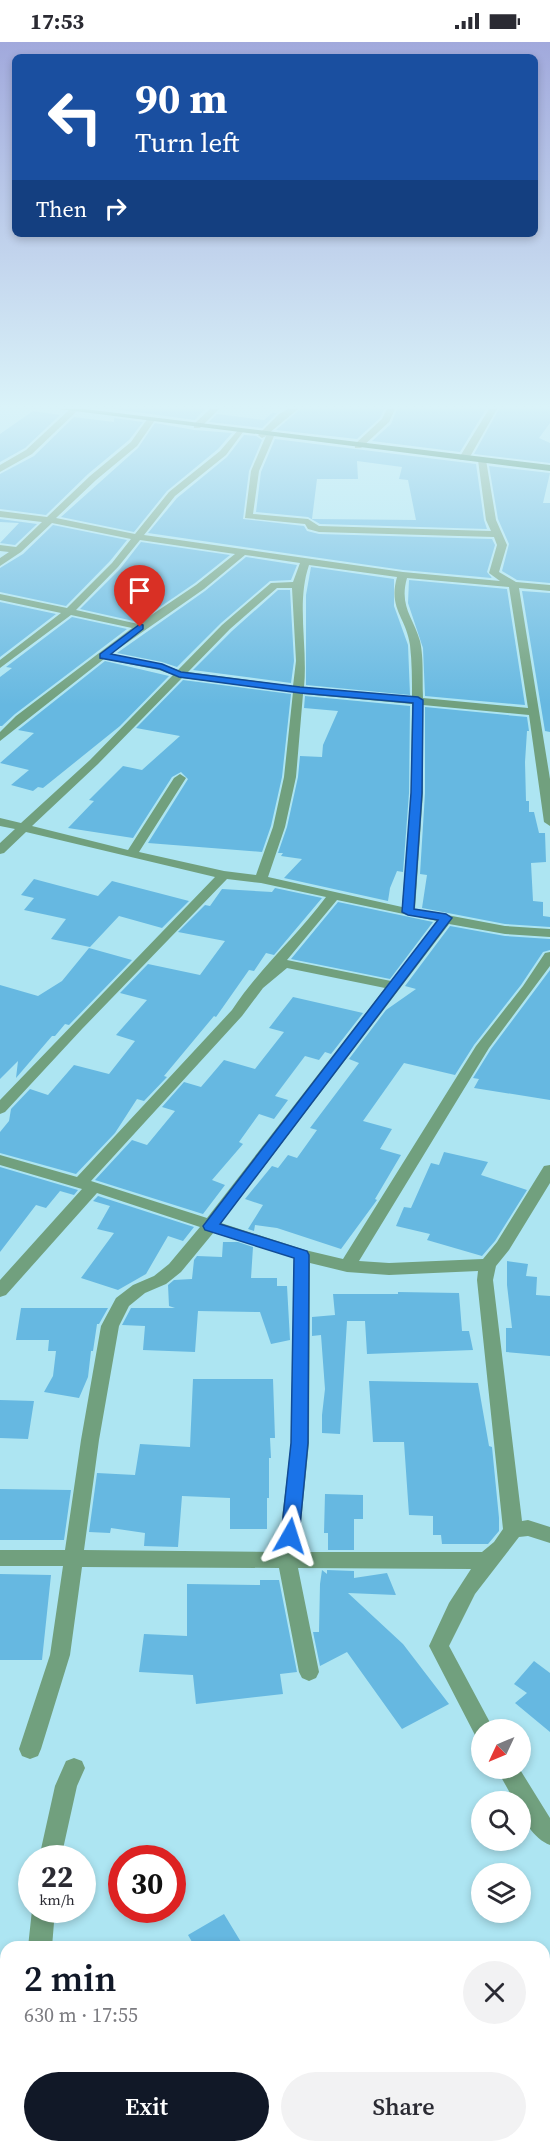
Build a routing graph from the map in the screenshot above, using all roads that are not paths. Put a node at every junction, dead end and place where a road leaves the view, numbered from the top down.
1 (64, 507) edge
2 (160, 507) edge
3 (250, 507) edge
4 (490, 507) edge
5 (0, 514) edge
6 (51, 520) junction
7 (497, 534) junction
8 (135, 537) junction
9 (0, 548) edge
10 (18, 550) junction
11 (242, 553) junction
12 (305, 562) junction
13 (0, 563) edge
14 (403, 575) junction
15 (297, 585) junction
16 (514, 585) junction
17 (550, 588) edge
18 (0, 597) edge
19 (71, 610) junction
20 (140, 627) junction
21 (103, 656) junction
22 (0, 665) edge
23 (179, 674) junction
24 (300, 690) junction
25 (418, 700) junction
26 (532, 712) junction
27 (0, 738) edge
28 (545, 741) edge
29 (180, 778) dead end
30 (0, 822) edge
31 (550, 822) edge
32 (27, 827) junction
33 (0, 850) edge
34 (132, 854) junction
35 (224, 875) junction
36 (261, 879) junction
37 (334, 895) junction
38 (408, 912) junction
39 (446, 918) junction
40 (550, 933) edge
41 (550, 956) edge
42 (272, 970) junction
43 (395, 986) junction
44 (0, 1109) edge
45 (0, 1160) edge
46 (550, 1170) edge
47 (87, 1185) junction
48 (210, 1226) junction
49 (302, 1255) junction
50 (488, 1265) junction
51 (347, 1266) junction
52 (0, 1291) edge
53 (513, 1530) junction
54 (550, 1535) edge
55 (493, 1556) junction
56 (0, 1558) edge
57 (73, 1559) junction
58 (287, 1560) junction
59 (309, 1672) dead end
60 (478, 1719) edge
61 (30, 1749) dead end
62 (74, 1768) dead end
63 (513, 1779) edge
64 (550, 1835) edge
65 (53, 1845) edge
66 (43, 1923) edge
67 (41, 1941) edge

1 - 6 street
2 - 8 street
3 - 7 street
4 - 7 street
5 - 6 street
6 - 8 street
6 - 10 street
7 - 16 street
8 - 11 street
8 - 19 street
9 - 10 street
10 - 13 street
11 - 12 street
11 - 20 street
12 - 14 street
12 - 15 street
14 - 16 street
14 - 25 street
15 - 23 street
15 - 24 street
16 - 17 street
16 - 26 street
18 - 19 street
19 - 20 street
19 - 22 street
20 - 21 street
21 - 23 street
21 - 27 street
23 - 24 street
23 - 32 street
24 - 25 street
24 - 36 street
25 - 26 street
25 - 38 street
26 - 28 street
28 - 31 street
29 - 34 street
30 - 32 street
32 - 33 street
32 - 34 street
34 - 35 street
35 - 36 street
35 - 44 street
36 - 37 street
37 - 38 street
37 - 42 street
38 - 39 street
39 - 40 street
39 - 43 street
41 - 51 street
42 - 43 street
42 - 47 street
43 - 48 street
45 - 47 street
46 - 50 street
47 - 48 street
47 - 52 street
48 - 49 street
48 - 57 street
49 - 51 street
49 - 58 street
50 - 51 street
50 - 53 street
53 - 54 street
53 - 55 street
55 - 58 street
55 - 60 street
56 - 57 street
57 - 58 street
57 - 61 street
58 - 59 street
62 - 65 street
63 - 64 street
66 - 67 street

